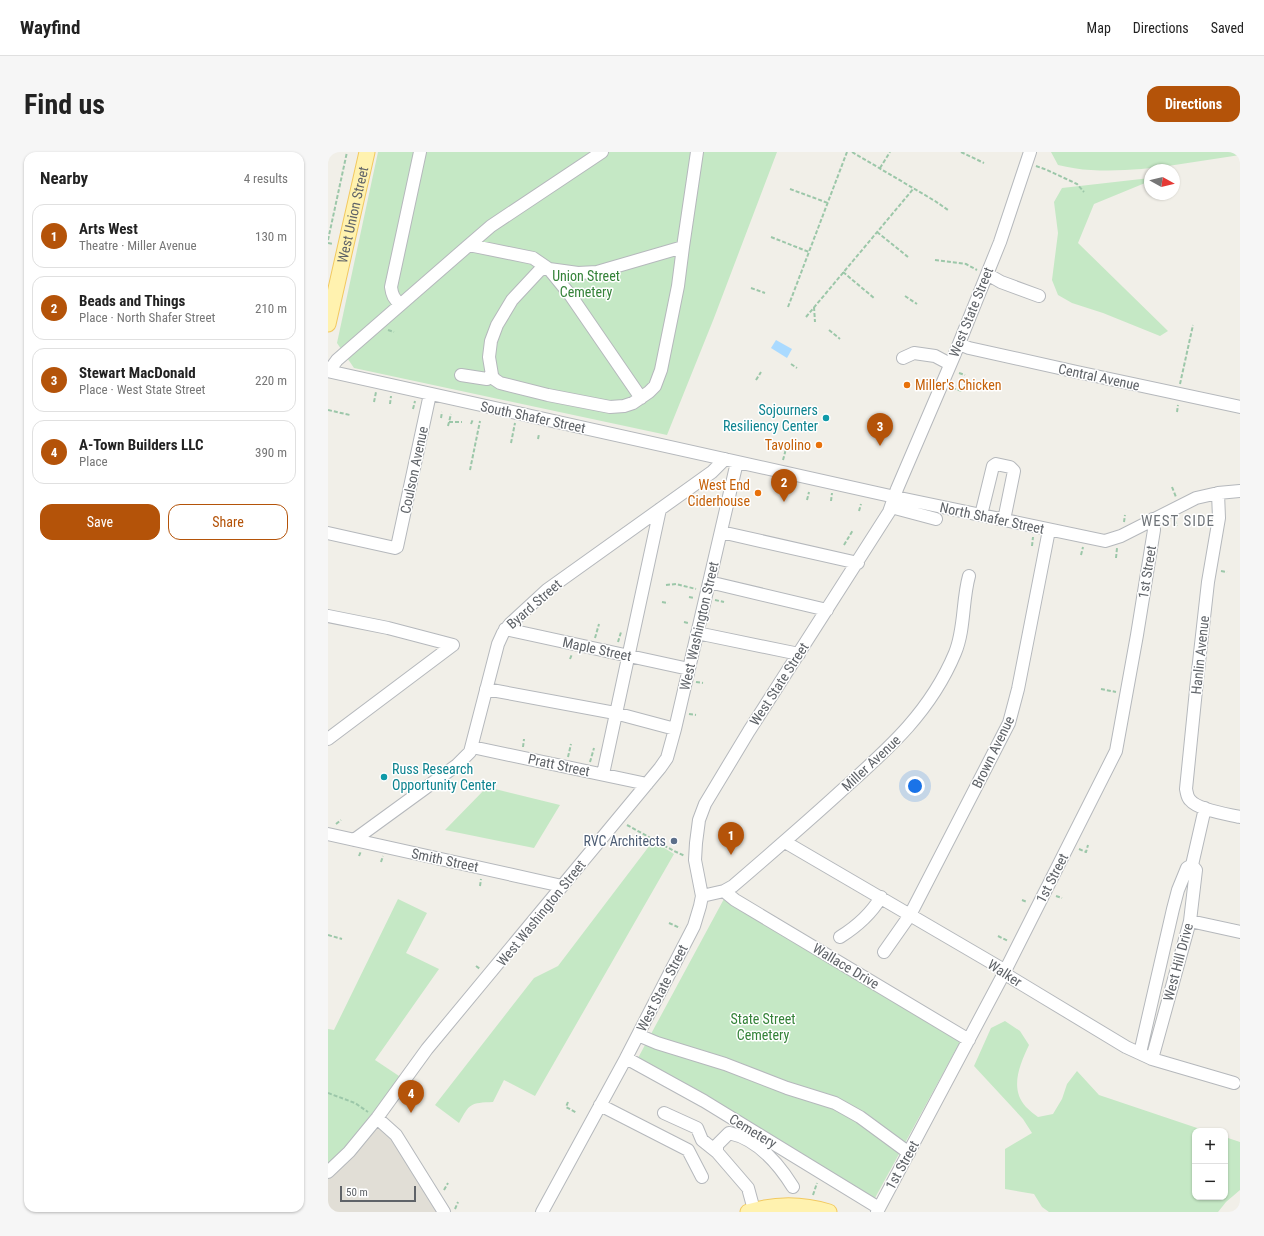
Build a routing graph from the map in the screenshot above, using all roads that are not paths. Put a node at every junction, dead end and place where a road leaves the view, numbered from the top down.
1 (367, 152) edge
2 (420, 152) edge
3 (602, 152) edge
4 (698, 152) edge
5 (1030, 152) edge
6 (469, 245) junction
7 (683, 247) junction
8 (549, 269) junction
9 (982, 272) junction
10 (1039, 296) dead end
11 (400, 304) junction
12 (328, 324) edge
13 (959, 344) junction
14 (903, 358) dead end
15 (954, 369) junction
16 (329, 371) edge
17 (461, 375) dead end
18 (492, 375) junction
19 (430, 394) junction
20 (641, 398) junction
21 (1240, 406) edge
22 (731, 461) junction
23 (1240, 491) edge
24 (1218, 493) junction
25 (893, 502) junction
26 (660, 509) junction
27 (981, 515) junction
28 (936, 519) dead end
29 (1153, 519) junction
30 (1004, 520) junction
31 (1050, 530) junction
32 (721, 532) junction
33 (328, 533) edge
34 (858, 563) junction
35 (969, 576) dead end
36 (709, 582) junction
37 (827, 610) junction
38 (328, 616) edge
39 (505, 629) junction
40 (697, 633) junction
41 (799, 654) junction
42 (628, 656) junction
43 (689, 669) junction
44 (486, 689) junction
45 (615, 713) junction
46 (675, 729) junction
47 (328, 739) edge
48 (472, 746) junction
49 (603, 774) junction
50 (647, 784) junction
51 (1205, 808) junction
52 (1240, 817) edge
53 (329, 838) edge
54 (354, 840) junction
55 (785, 842) junction
56 (1192, 865) junction
57 (562, 886) junction
58 (724, 891) junction
59 (702, 896) junction
60 (881, 897) junction
61 (910, 915) junction
62 (1190, 921) junction
63 (1240, 932) edge
64 (840, 938) dead end
65 (884, 952) dead end
66 (1004, 973) junction
67 (638, 1035) junction
68 (969, 1040) junction
69 (1140, 1053) junction
70 (626, 1058) junction
71 (1152, 1059) junction
72 (1234, 1083) dead end
73 (600, 1105) junction
74 (664, 1113) dead end
75 (375, 1117) junction
76 (717, 1152) junction
77 (909, 1153) junction
78 (328, 1172) edge
79 (702, 1177) dead end
80 (792, 1187) dead end
81 (791, 1209) edge
82 (450, 1210) edge
83 (878, 1210) edge
84 (751, 1211) edge
85 (542, 1212) edge
86 (829, 1212) edge

1 - 12 main road, West Union Street
2 - 11 street
3 - 6 street
4 - 7 street
5 - 9 street, West State Street
6 - 8 street
6 - 11 street
7 - 8 street
7 - 20 street
8 - 18 street
8 - 20 street
9 - 10 street
9 - 13 street, West State Street
11 - 16 street
13 - 15 street, West State Street
13 - 21 street, Central Avenue
14 - 15 street
15 - 25 street, West State Street
16 - 19 street, South Shafer Street
17 - 18 street
18 - 20 street
19 - 22 street, South Shafer Street
19 - 33 street, Coulson Avenue
22 - 25 street, North Shafer Street
22 - 26 street, Byard Street
22 - 32 street, West Washington Street
23 - 24 street, North Shafer Street
24 - 29 street, North Shafer Street
24 - 51 street, Hanlin Avenue
25 - 27 street, North Shafer Street
25 - 28 street
25 - 34 street, West State Street
26 - 39 street, Byard Street
26 - 42 street
27 - 30 street, North Shafer Street
27 - 30 street
29 - 31 street, North Shafer Street
29 - 66 street, 1st Street
30 - 31 street, North Shafer Street
31 - 61 street, Brown Avenue
32 - 34 street
32 - 36 street, West Washington Street
34 - 37 street, West State Street
35 - 55 street, Miller Avenue
36 - 37 street
36 - 40 street, West Washington Street
37 - 41 street, West State Street
38 - 47 street
39 - 42 street, Maple Street
39 - 44 street, Byard Street
40 - 41 street
40 - 43 street, West Washington Street
41 - 59 street, West State Street
42 - 43 street, Maple Street
42 - 45 street
43 - 46 street, West Washington Street
44 - 45 street
44 - 48 street, Byard Street
45 - 46 street
45 - 49 street
46 - 50 street, West Washington Street
48 - 49 street, Pratt Street
48 - 54 street, Byard Street
49 - 50 street, Pratt Street
50 - 57 street, West Washington Street
51 - 52 street
51 - 56 street, West Hill Drive
53 - 54 street, Smith Street
54 - 57 street, Smith Street
55 - 58 street, Miller Avenue
55 - 60 street, Walker
56 - 62 street, West Hill Drive
56 - 69 street, West Hill Drive
57 - 75 street, West Washington Street
58 - 59 street, Miller Avenue
58 - 68 street, Wallace Drive
59 - 67 street, West State Street
60 - 61 street, Walker
60 - 64 street
61 - 65 street, Brown Avenue
61 - 66 street, Walker
62 - 63 street
62 - 71 street, West Hill Drive
66 - 68 street, 1st Street
66 - 69 street, Walker
67 - 70 street, West State Street
67 - 77 street
68 - 77 street, 1st Street
69 - 71 street, Walker
70 - 73 street, West State Street
70 - 83 street, Cemetery
71 - 72 street, Walker
73 - 79 street
73 - 85 street, West State Street
74 - 76 street
75 - 78 street, West Washington Street
75 - 82 street
76 - 80 street
76 - 84 street
77 - 83 street, 1st Street
81 - 84 main road
81 - 86 main road

